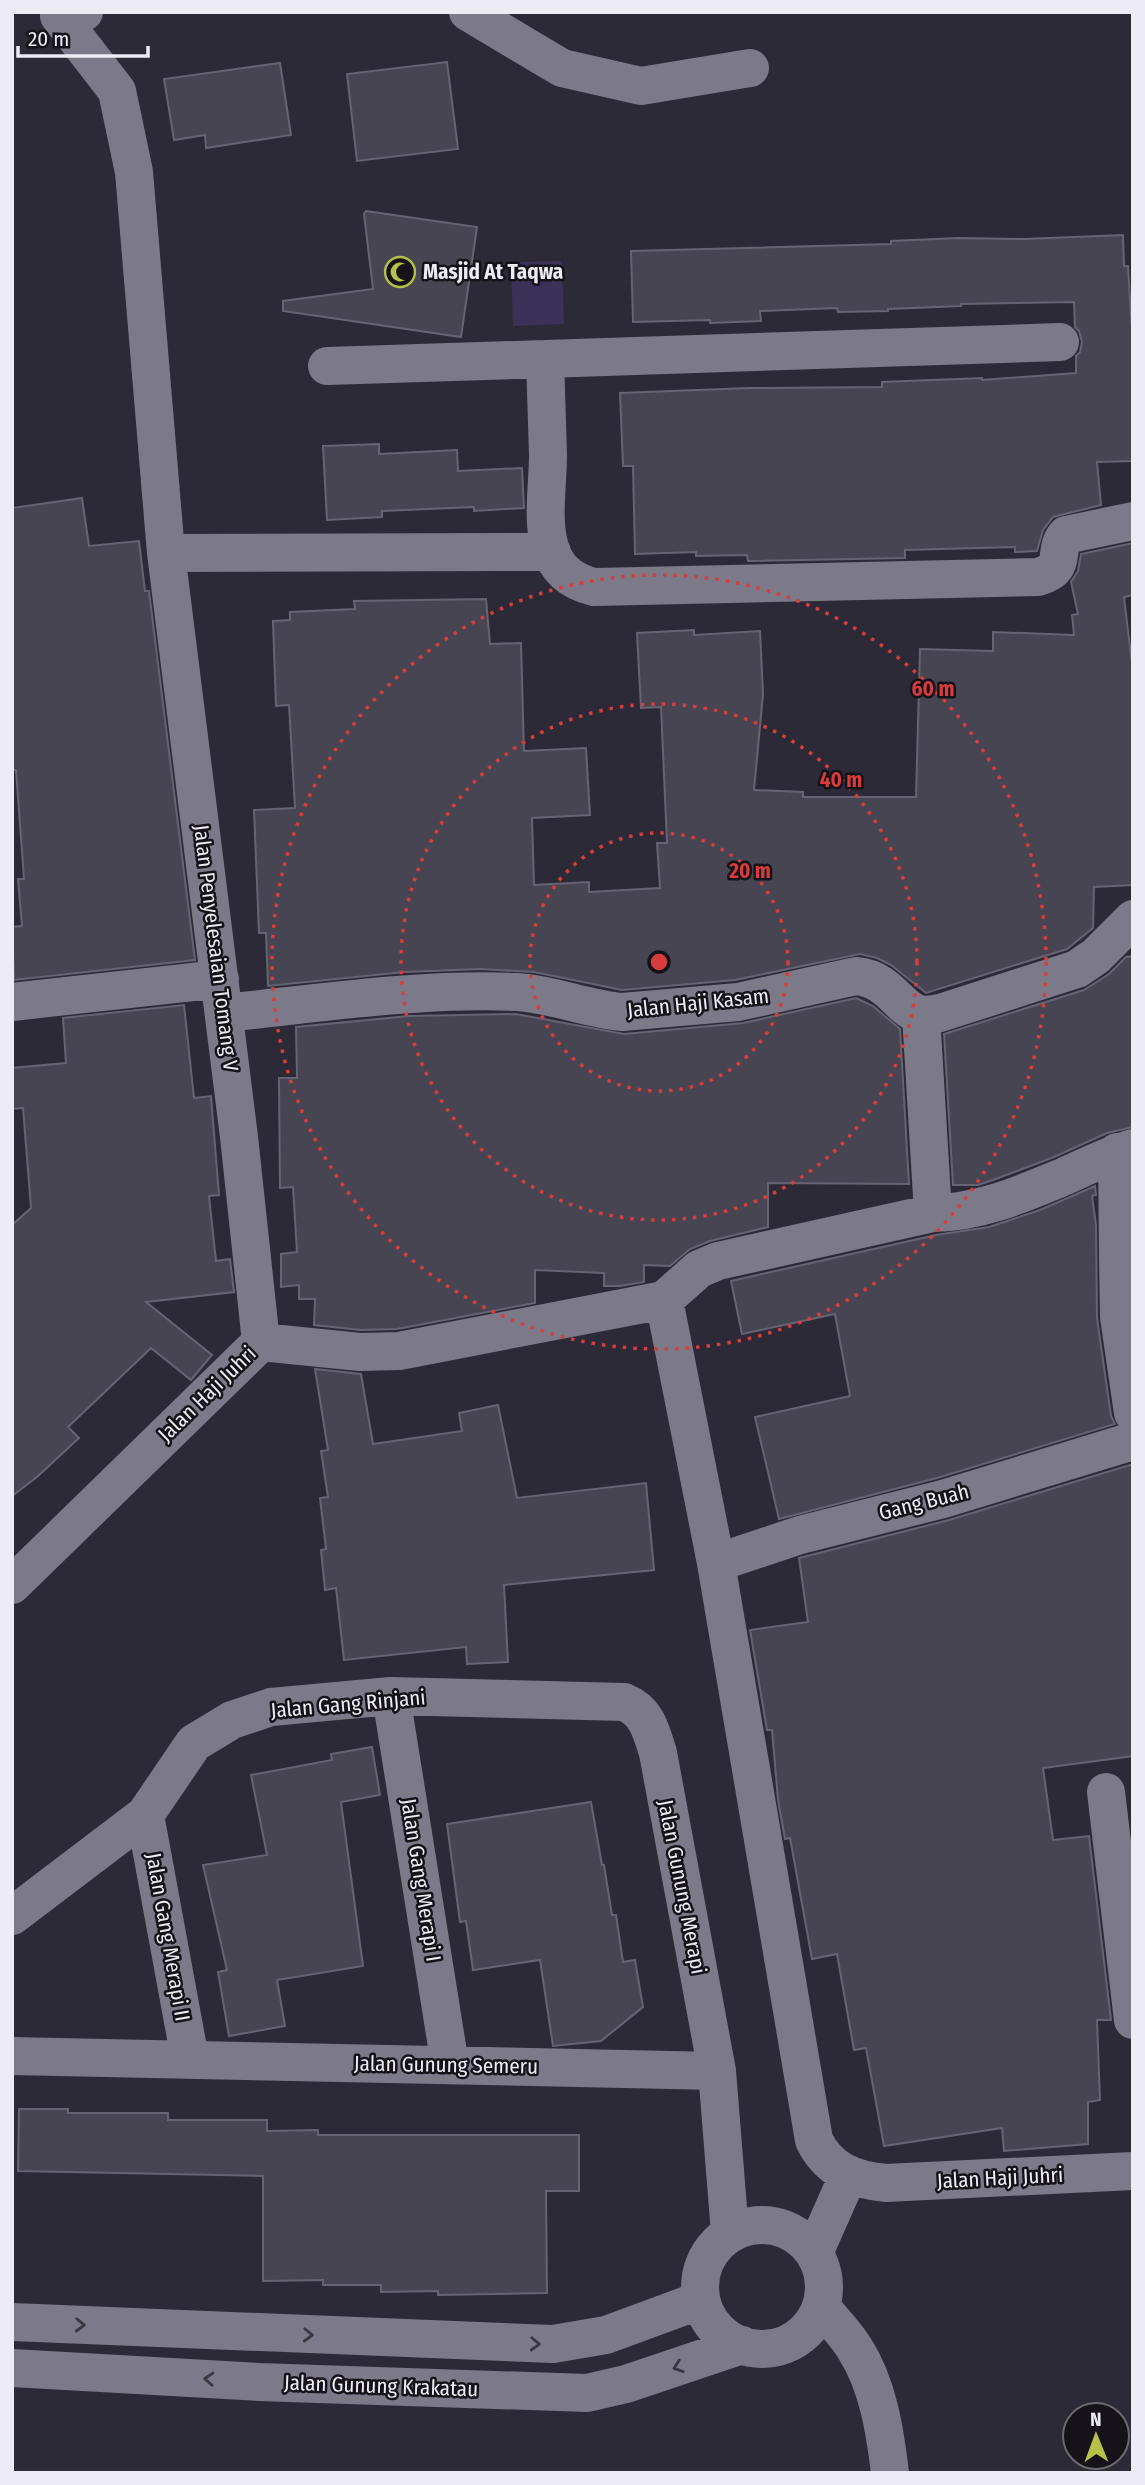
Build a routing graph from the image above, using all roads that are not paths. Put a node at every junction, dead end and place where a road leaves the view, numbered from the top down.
1 (84, 12) edge
2 (468, 12) edge
3 (750, 68) dead end
4 (1060, 342) dead end
5 (545, 359) junction
6 (327, 366) dead end
7 (1133, 521) edge
8 (552, 552) junction
9 (166, 553) junction
10 (1133, 919) edge
11 (222, 996) junction
12 (12, 1002) edge
13 (921, 1015) junction
14 (1125, 1150) edge
15 (933, 1213) junction
16 (1125, 1257) edge
17 (664, 1300) junction
18 (261, 1342) junction
19 (1133, 1413) edge
20 (1133, 1441) edge
21 (716, 1563) junction
22 (12, 1585) edge
23 (391, 1696) junction
24 (638, 1707) joint
25 (1106, 1792) dead end
26 (145, 1815) junction
27 (12, 1916) edge
28 (1133, 2020) edge
29 (12, 2056) edge
30 (190, 2059) junction
31 (450, 2065) junction
32 (717, 2071) junction
33 (1133, 2171) edge
34 (858, 2179) junction
35 (730, 2233) junction
36 (814, 2253) junction
37 (701, 2300) junction
38 (821, 2307) junction
39 (12, 2322) edge
40 (257, 2333) junction
41 (742, 2345) junction
42 (12, 2368) edge
43 (259, 2382) junction
44 (890, 2473) edge

1 - 9 street, Jalan Penyelesaian Tomang V
2 - 3 street
4 - 5 street
5 - 6 street
5 - 8 street
7 - 8 street
8 - 9 street
9 - 11 street, Jalan Penyelesaian Tomang V
10 - 13 street
11 - 12 street, Jalan Haji Kasam
11 - 13 street, Jalan Haji Kasam
11 - 18 street, Jalan Penyelesaian Tomang V
13 - 15 street
14 - 15 street
14 - 16 street
15 - 17 street
16 - 19 street
17 - 18 street, Jalan Haji Juhri
17 - 21 street
18 - 22 street, Jalan Haji Juhri
20 - 21 street, Gang Buah
21 - 34 street
23 - 24 street, Jalan Gang Rinjani
23 - 26 street, Jalan Gang Rinjani
23 - 31 street, Jalan Gang Merapi I
24 - 32 street, Jalan Gunung Merapi
25 - 28 street
26 - 27 street, Jalan Gang Rinjani
26 - 30 street, Jalan Gang Merapi II
29 - 30 street, Jalan Gunung Semeru
30 - 31 street, Jalan Gunung Semeru
31 - 32 street, Jalan Gunung Semeru
32 - 35 street
33 - 34 street, Jalan Haji Juhri
34 - 36 street
35 - 36 street
35 - 37 street
36 - 38 street
40 -> 37 street
37 - 41 street
38 - 41 street
38 - 44 street
39 -> 40 street
40 - 43 street
41 -> 43 street, Jalan Gunung Krakatau
43 -> 42 street, Jalan Gunung Krakatau

